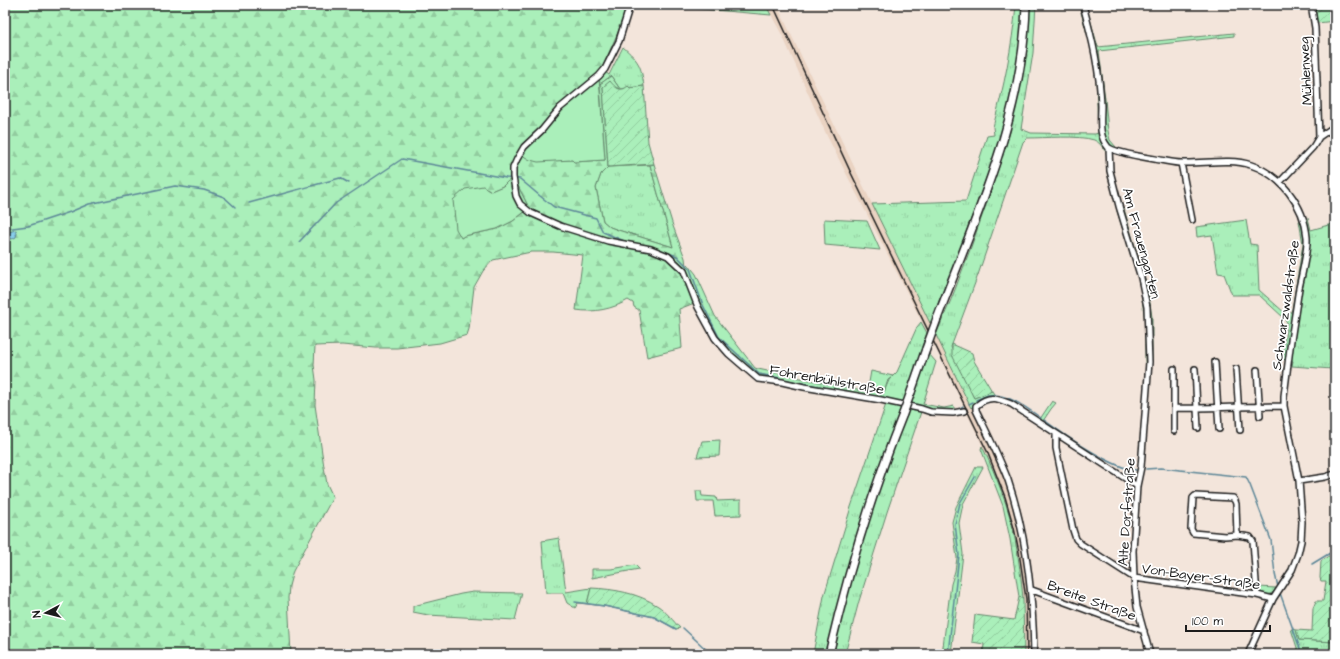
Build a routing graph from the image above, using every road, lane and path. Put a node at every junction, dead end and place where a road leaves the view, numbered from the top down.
1 (630, 5) edge
2 (1026, 5) edge
3 (1082, 5) edge
4 (1310, 5) edge
5 (1335, 126) edge
6 (1319, 137) junction
7 (1109, 148) junction
8 (1181, 163) junction
9 (1280, 182) junction
10 (1192, 220) dead end
11 (1215, 362) dead end
12 (1174, 369) dead end
13 (1195, 369) dead end
14 (1236, 369) dead end
15 (1257, 370) dead end
16 (1239, 406) junction
17 (1260, 406) junction
18 (1284, 406) junction
19 (1174, 408) junction
20 (1196, 408) junction
21 (1217, 408) junction
22 (964, 411) dead end
23 (1260, 416) dead end
24 (1198, 428) dead end
25 (1218, 429) dead end
26 (1240, 430) dead end
27 (1174, 431) dead end
28 (1056, 434) junction
29 (1142, 441) joint
30 (1334, 474) edge
31 (1299, 481) junction
32 (1137, 486) junction
33 (1237, 535) junction
34 (1134, 578) junction
35 (1032, 590) junction
36 (1257, 595) junction
37 (1272, 599) junction
38 (1144, 631) junction
39 (829, 654) edge
40 (1034, 654) edge
41 (1150, 654) edge
42 (1248, 654) edge

1 - 22 street, Fohrenbühlstraße
2 - 39 main road, bridge
3 - 7 street
4 - 6 street, Mühlenweg
5 - 6 street
6 - 9 street
7 - 8 street, Schwarzwaldstraße
7 - 29 street, Am Frauengarten
8 - 9 street, Schwarzwaldstraße
8 - 10 street
9 - 18 street, Schwarzwaldstraße
11 - 21 street
12 - 19 street
13 - 20 street
14 - 16 street
15 - 17 street
16 - 17 street
16 - 21 street
16 - 26 street
17 - 18 street
17 - 23 street
18 - 31 street, Schwarzwaldstraße
19 - 20 street
19 - 27 street
20 - 21 street
20 - 24 street
21 - 25 street
28 - 32 street
28 - 34 street, Von-Bayer-Straße
28 - 35 street
29 - 32 street, Alte Dorfstraße
30 - 31 street
31 - 37 street, Schwarzwaldstraße
32 - 34 street, Alte Dorfstraße
33 - 33 street
33 - 36 street
34 - 36 street, Von-Bayer-Straße
34 - 38 street, Alte Dorfstraße
35 - 38 street, Breite Straße
35 - 40 street
36 - 37 street, Von-Bayer-Straße
37 - 42 street, Schwarzwaldstraße
38 - 41 street, Alte Dorfstraße

